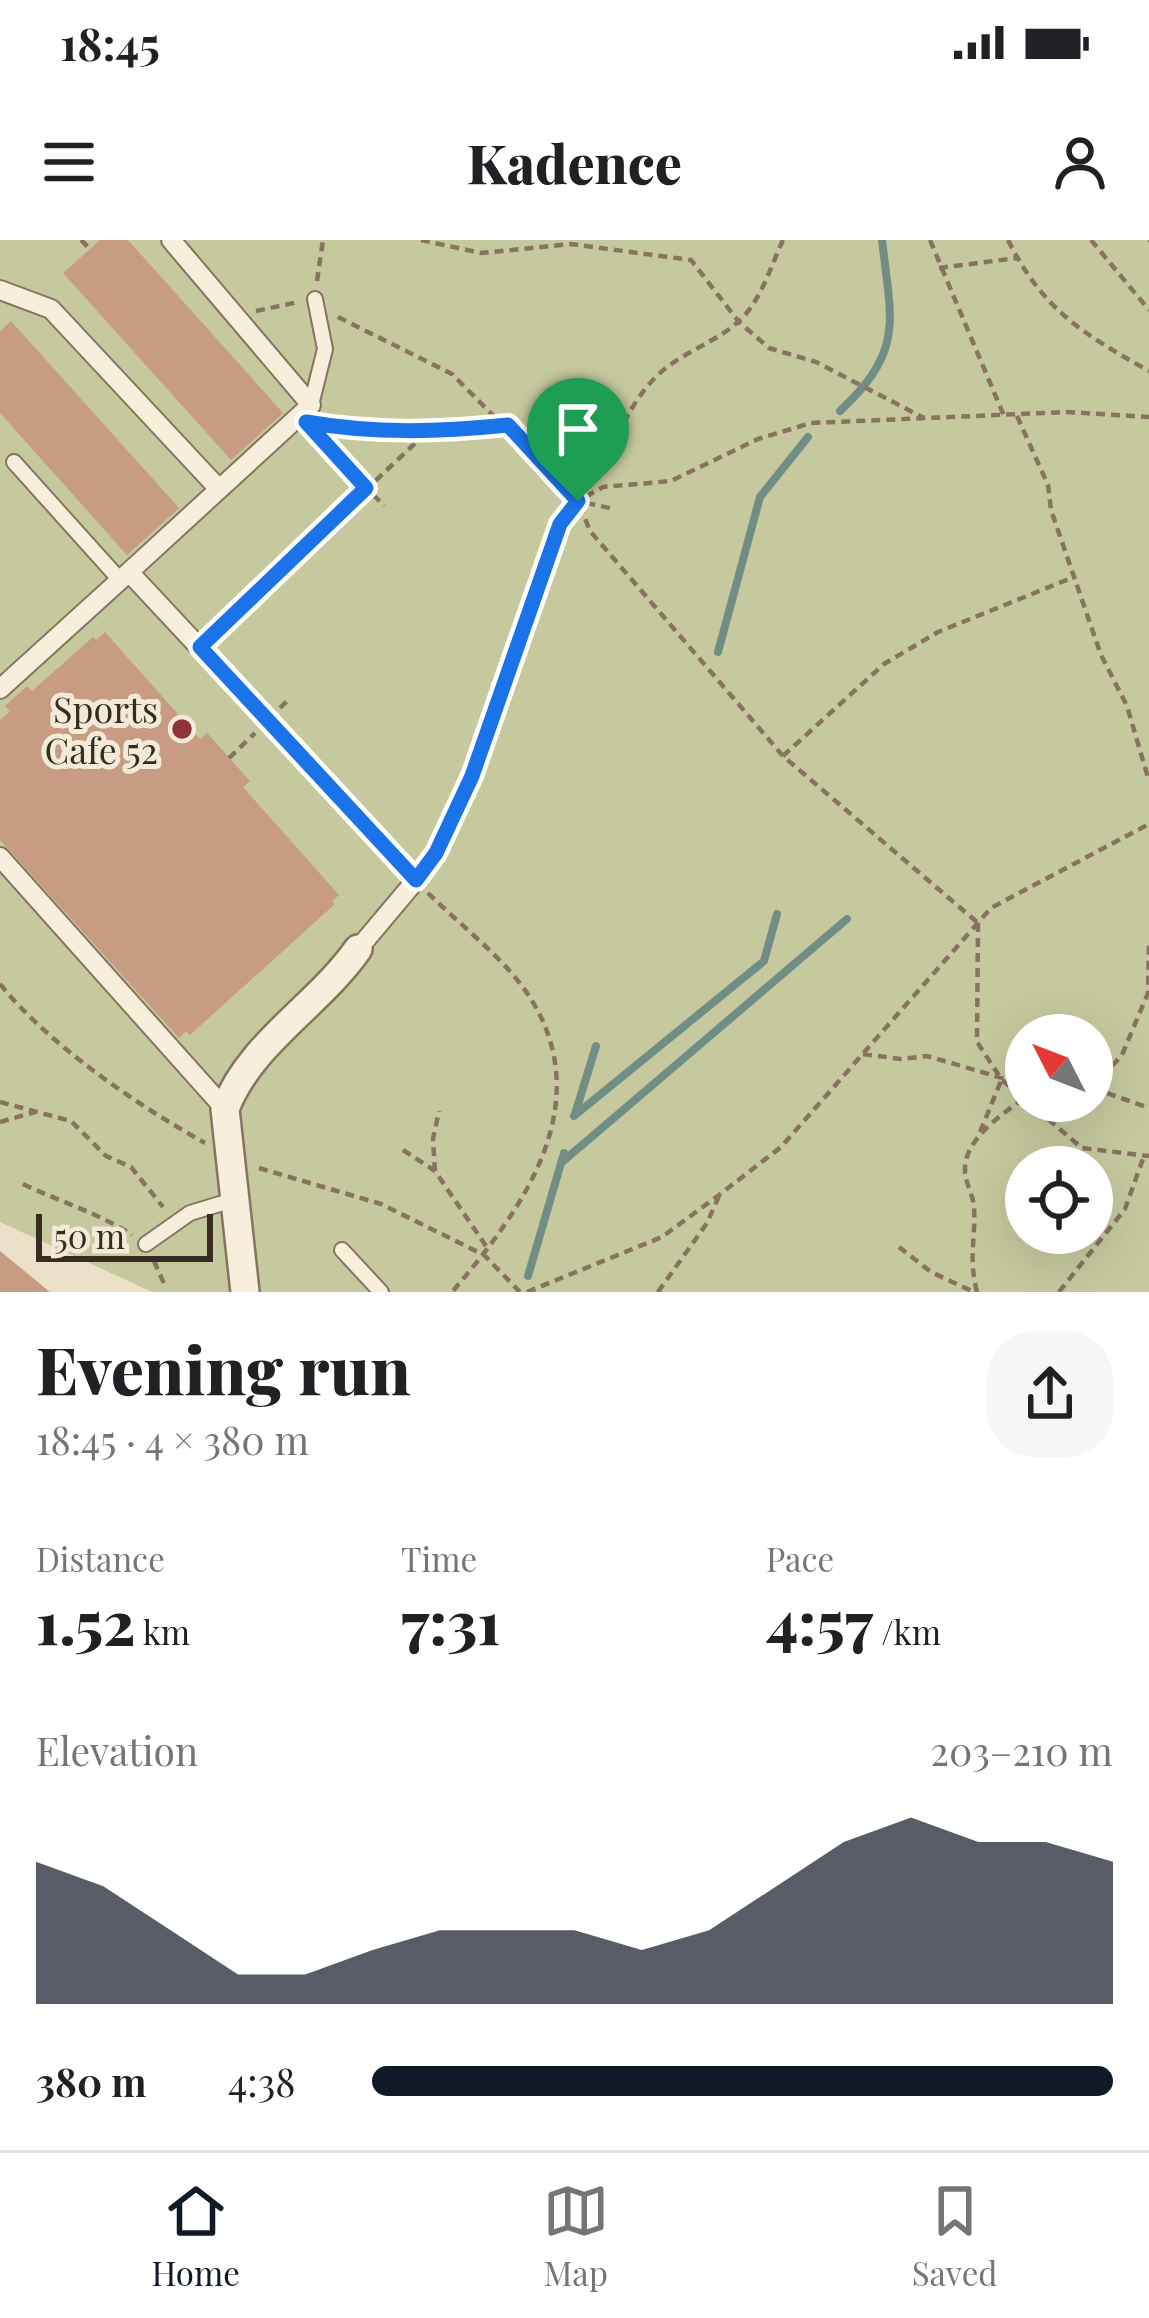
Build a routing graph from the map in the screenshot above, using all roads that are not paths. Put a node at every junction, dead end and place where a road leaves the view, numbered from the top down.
1 (171, 240) edge
2 (0, 290) edge
3 (315, 299) road end
4 (311, 405) junction
5 (14, 462) dead end
6 (219, 489) junction
7 (124, 576) junction
8 (0, 688) edge
9 (0, 857) edge
10 (358, 949) joint
11 (225, 1109) junction
12 (233, 1200) junction
13 (146, 1244) road end
14 (342, 1250) dead end
15 (245, 1292) edge
16 (381, 1292) edge

1 - 4 street
2 - 6 street
3 - 4 lane
4 - 6 street
5 - 7 lane
6 - 7 street
7 - 8 street
7 - 10 street
9 - 11 street
10 - 11 street
11 - 12 street
12 - 13 lane
12 - 15 street
14 - 16 lane

